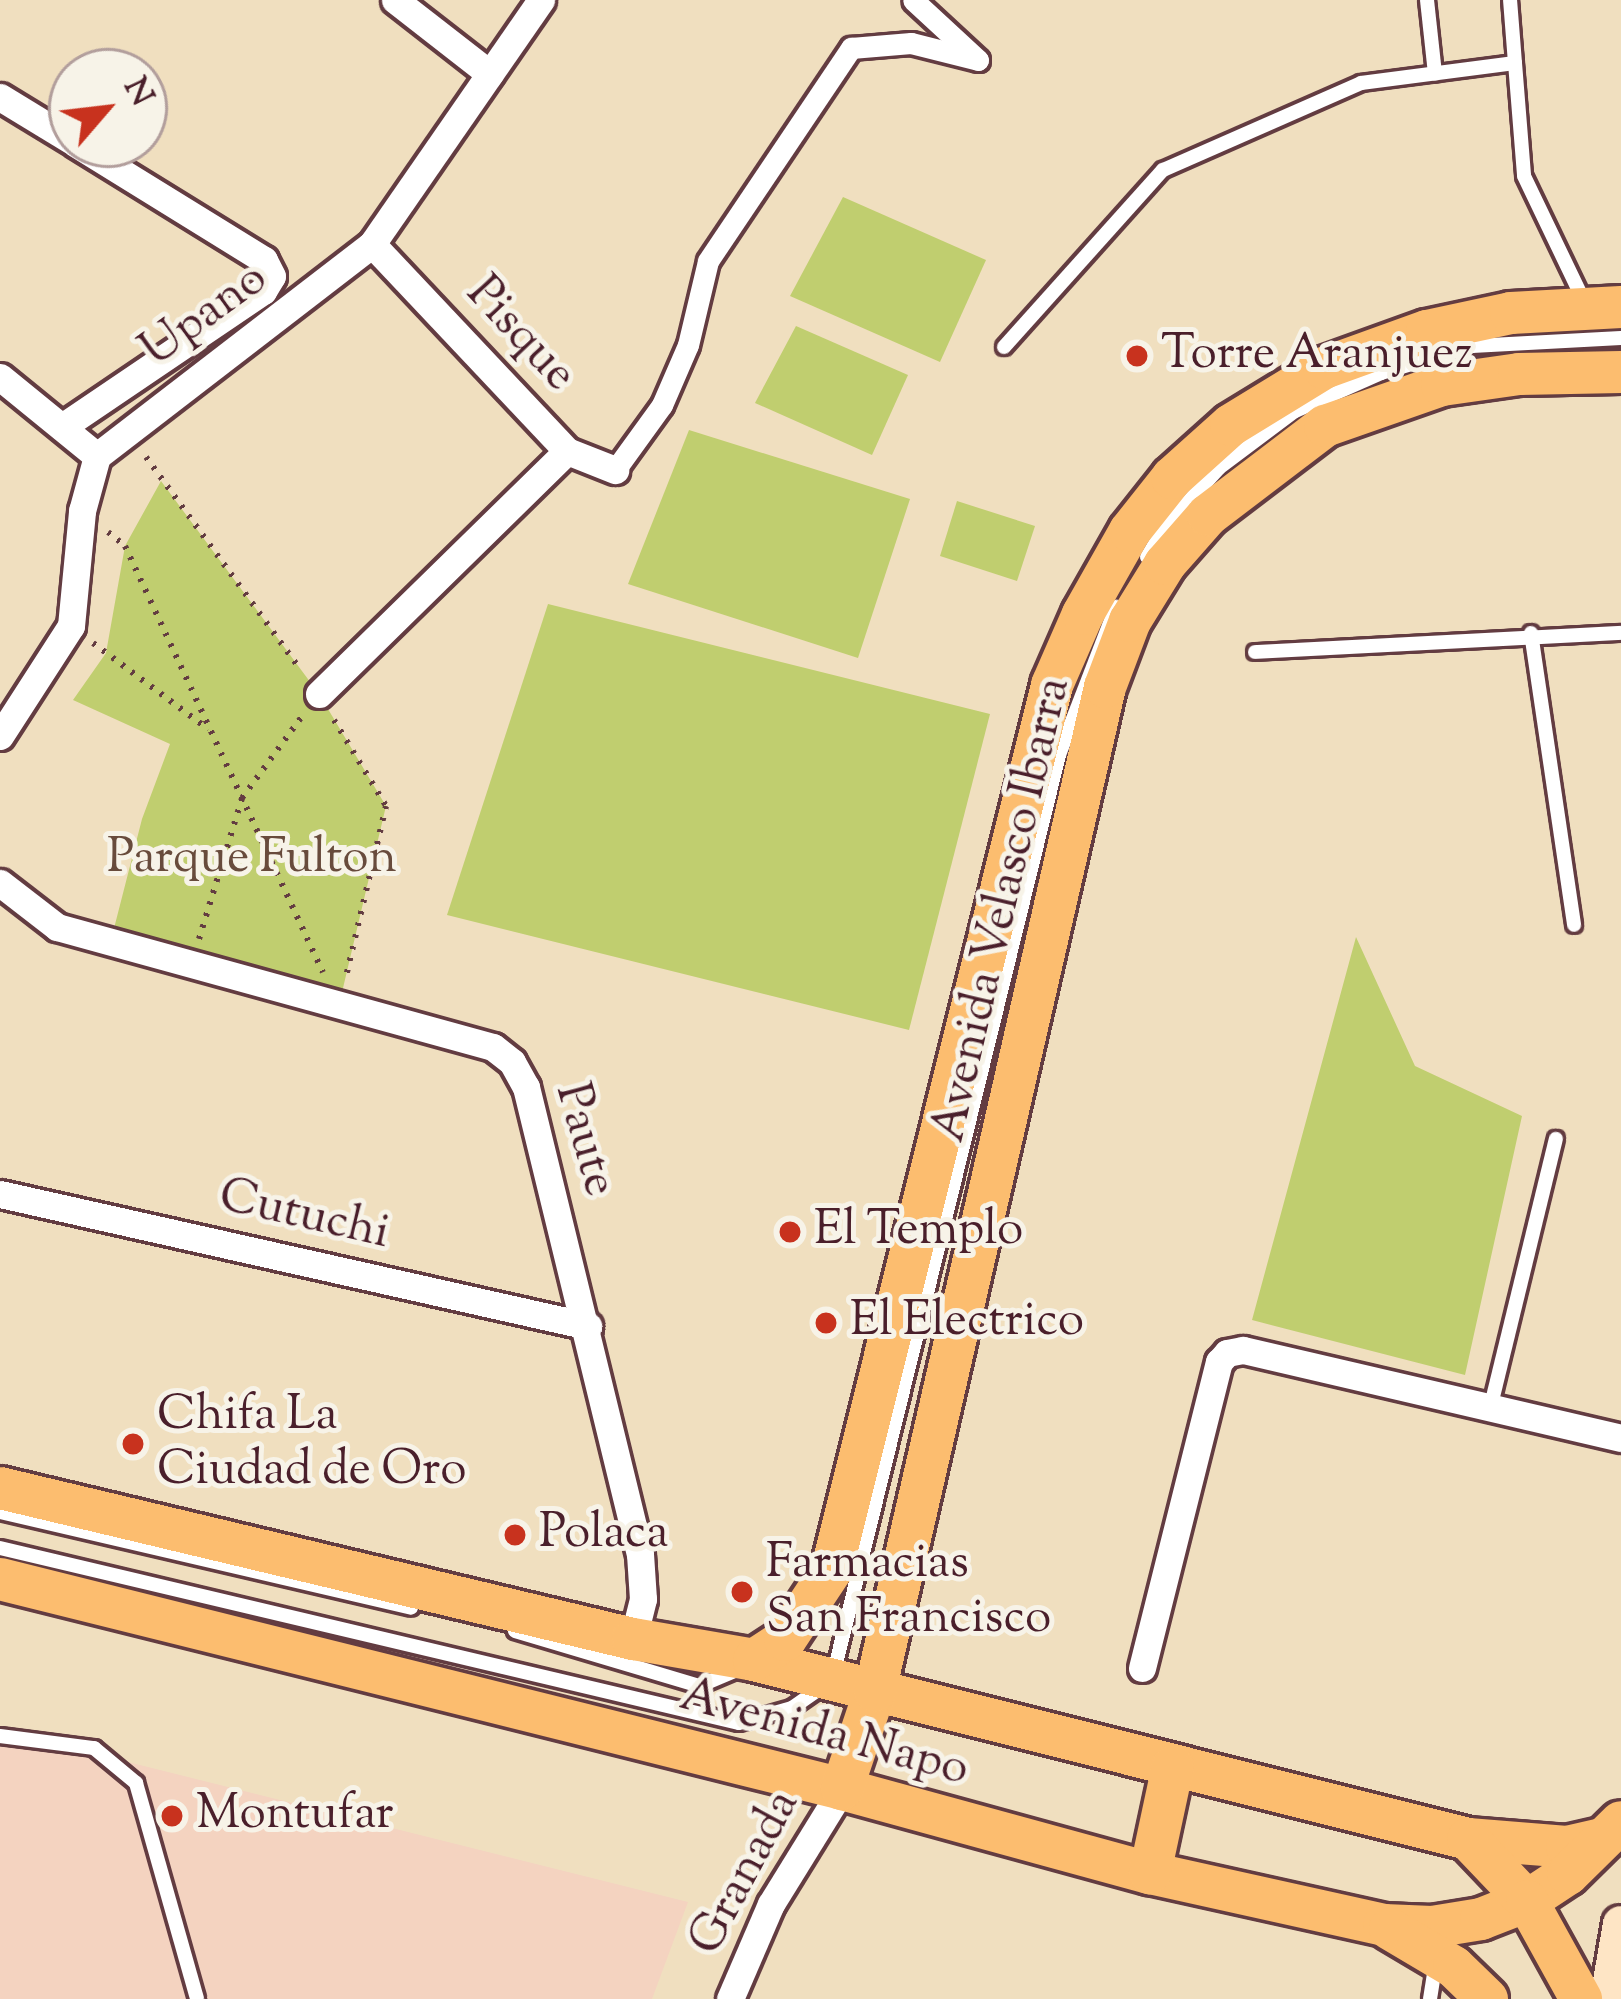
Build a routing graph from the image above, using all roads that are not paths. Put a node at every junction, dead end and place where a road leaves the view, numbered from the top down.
1 (395, 0) edge
2 (542, 0) edge
3 (913, 0) edge
4 (1427, 0) edge
5 (1510, 0) edge
6 (1515, 63) junction
7 (490, 74) junction
8 (1435, 74) junction
9 (0, 97) edge
10 (48, 127) edge
11 (115, 168) edge
12 (372, 244) junction
13 (1604, 306) edge
14 (1621, 338) edge
15 (1004, 347) dead end
16 (1621, 372) edge
17 (0, 377) edge
18 (62, 427) junction
19 (567, 451) junction
20 (97, 456) junction
21 (615, 470) joint
22 (1141, 566) dead end
23 (1129, 585) dead end
24 (1621, 633) edge
25 (1532, 634) junction
26 (1255, 652) dead end
27 (319, 694) road end
28 (0, 736) edge
29 (0, 883) edge
30 (1574, 926) dead end
31 (1556, 1139) dead end
32 (0, 1194) edge
33 (588, 1326) junction
34 (1490, 1405) junction
35 (1621, 1438) edge
36 (0, 1488) edge
37 (0, 1512) edge
38 (0, 1548) edge
39 (0, 1580) edge
40 (427, 1611) dead end
41 (494, 1627) dead end
42 (633, 1640) junction
43 (754, 1660) junction
44 (1142, 1668) dead end
45 (832, 1680) junction
46 (875, 1691) junction
47 (0, 1736) edge
48 (1173, 1766) junction
49 (842, 1789) junction
50 (1612, 1830) edge
51 (1468, 1839) junction
52 (1150, 1873) junction
53 (1527, 1901) junction
54 (1621, 1924) edge
55 (1384, 1925) junction
56 (1434, 1978) edge
57 (1614, 1979) edge
58 (196, 1999) edge
59 (730, 1999) edge
60 (1487, 1999) edge
61 (1581, 1999) edge

1 - 7 street
2 - 7 street, Upano
3 - 21 street
4 - 8 lane
5 - 6 lane
6 - 8 lane
6 - 13 lane
7 - 12 street, Upano
8 - 15 lane
9 - 10 street
11 - 18 street
12 - 19 street, Pisque
12 - 20 street, Upano
13 - 43 main road, Avenida Velasco Ibarra
14 - 22 lane
16 - 46 main road, Avenida Velasco Ibarra
17 - 18 street
18 - 20 street
19 - 21 street, Pisque
19 - 27 street
20 - 28 street
23 - 45 lane
24 - 25 lane
25 - 26 lane
25 - 30 lane
29 - 33 street, Paute
31 - 34 lane
32 - 33 street, Cutuchi
33 - 42 street, Paute
34 - 35 street
34 - 44 street
36 - 42 main road, Avenida Napo
37 - 40 lane
38 - 45 lane
39 - 49 main road, Avenida Napo
41 - 43 lane
42 - 43 main road, Avenida Napo
43 - 45 main road, Avenida Napo
45 - 46 main road, Avenida Napo
46 - 48 main road, Avenida Napo
46 - 49 main road, Avenida Velasco Ibarra
47 - 58 lane
48 - 51 main road, Avenida Napo
48 - 52 main road
49 - 52 main road, Avenida Napo
49 - 59 street, Granada
50 - 51 main road, Avenida Napo
50 - 53 main road, Avenida Napo
51 - 53 main road
52 - 55 main road, Avenida Napo
53 - 55 main road, Avenida Napo
53 - 61 main road
54 - 57 main road
55 - 56 main road
56 - 60 main road

